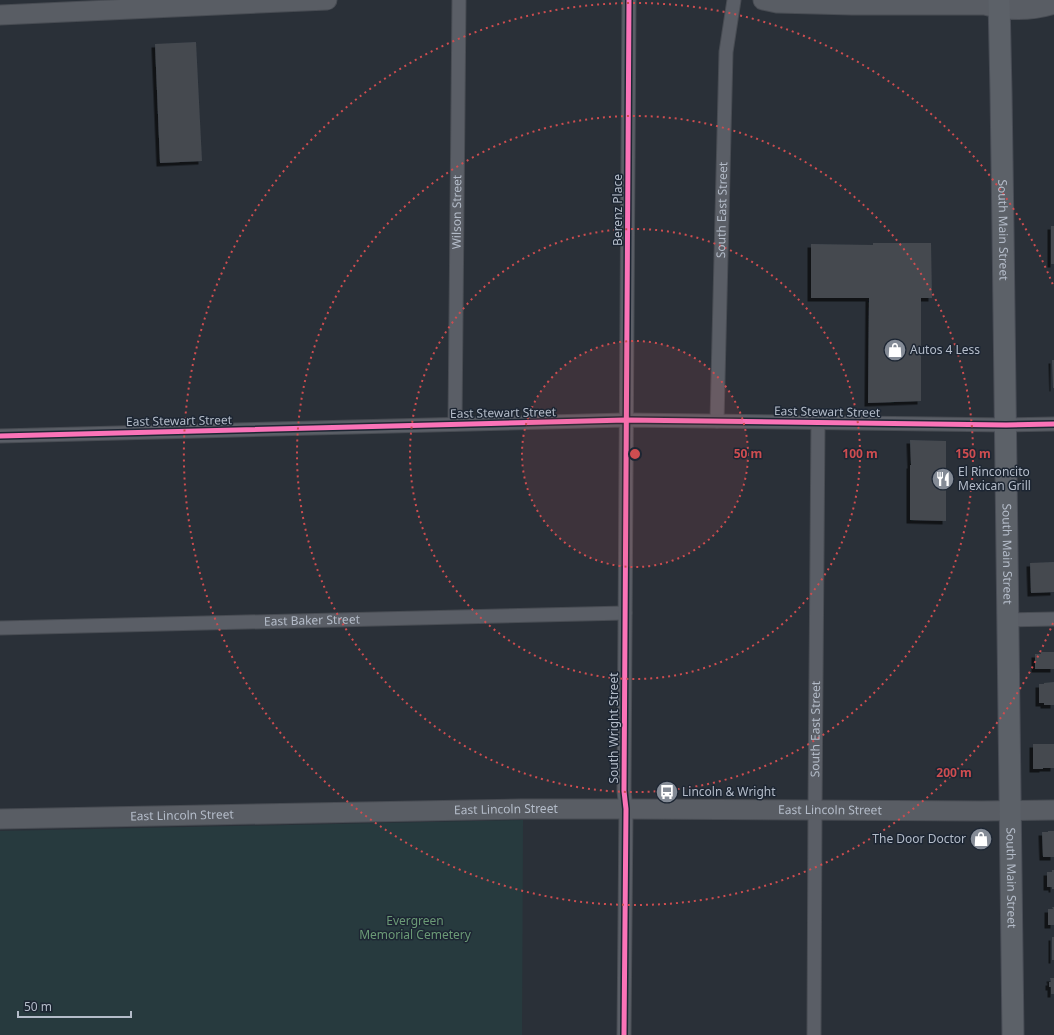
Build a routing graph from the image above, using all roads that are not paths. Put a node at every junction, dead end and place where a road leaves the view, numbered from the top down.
1 (327, 0) edge
2 (459, 0) edge
3 (629, 0) edge
4 (734, 0) edge
5 (763, 0) edge
6 (999, 4) edge
7 (1054, 4) edge
8 (113, 5) edge
9 (0, 15) edge
10 (626, 420) junction
11 (717, 421) junction
12 (818, 422) junction
13 (456, 424) junction
14 (1054, 424) edge
15 (1006, 425) junction
16 (0, 436) edge
17 (625, 613) junction
18 (1054, 619) edge
19 (1008, 620) junction
20 (0, 628) edge
21 (626, 809) junction
22 (815, 810) junction
23 (1011, 810) junction
24 (1054, 810) edge
25 (0, 819) edge
26 (624, 1035) edge
27 (814, 1035) edge
28 (1013, 1035) edge

1 - 8 main road
2 - 13 street, Wilson Street
3 - 10 street, Berenz Place
4 - 11 street, South East Street
5 - 6 main road
6 - 7 main road
6 - 15 main road, South Main Street
8 - 9 main road
10 - 11 street, East Stewart Street
10 - 13 street, East Stewart Street
10 - 17 street, South Wright Street
11 - 12 street, East Stewart Street
12 - 15 street, East Stewart Street
12 - 22 street, South East Street
13 - 16 street, East Stewart Street
14 - 15 street, East Stewart Street
15 - 19 main road, South Main Street
17 - 20 street, East Baker Street
17 - 21 street, South Wright Street
18 - 19 street
19 - 23 main road, South Main Street
21 - 22 main road, East Lincoln Street
21 - 25 main road, East Lincoln Street
21 - 26 street, South Wright Street
22 - 23 main road, East Lincoln Street
22 - 27 street, South East Street
23 - 24 main road, East Lincoln Street
23 - 28 main road, South Main Street

